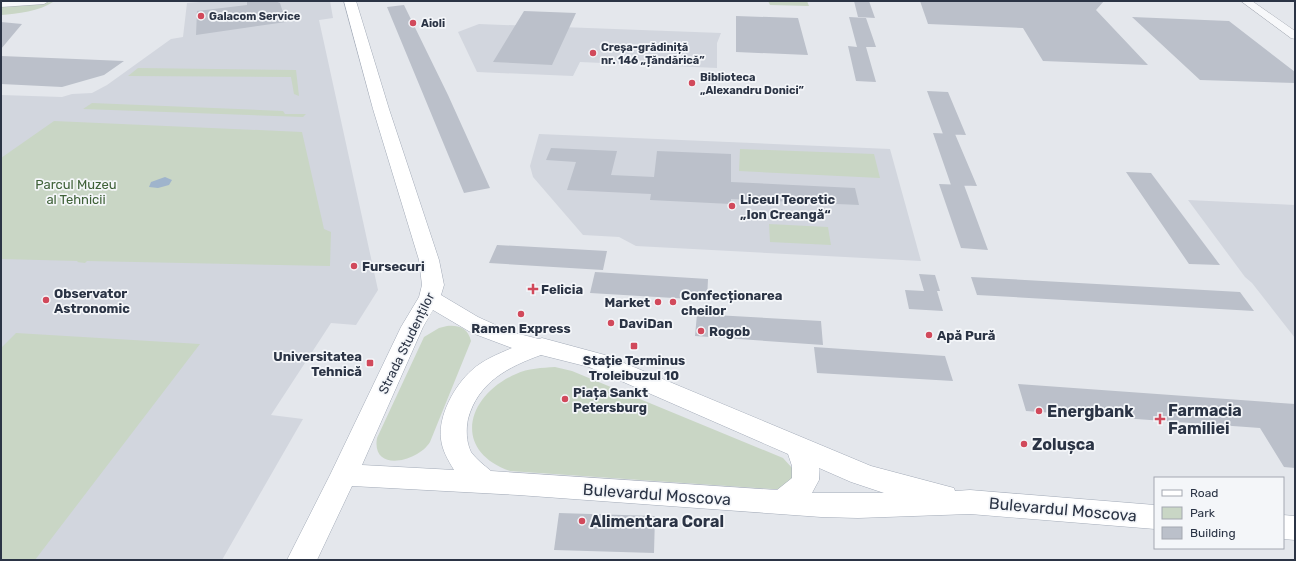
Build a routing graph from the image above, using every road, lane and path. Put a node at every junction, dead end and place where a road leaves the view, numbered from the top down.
1 (44, 1) edge
2 (350, 1) edge
3 (1246, 1) edge
4 (1, 4) edge
5 (1295, 36) edge
6 (430, 297) junction
7 (542, 346) junction
8 (798, 448) junction
9 (344, 475) junction
10 (485, 482) junction
11 (970, 502) junction
12 (781, 503) junction
13 (1154, 517) edge
14 (1284, 527) edge
15 (1295, 528) edge
16 (302, 560) edge

1 - 4 street
2 - 6 main road, Strada Studenților
3 - 5 street
6 - 7 main road, Bulevardul Moscova
6 - 9 main road, Strada Studenților
7 - 8 main road, Bulevardul Moscova
7 - 10 main road
8 - 11 main road, Bulevardul Moscova
8 - 12 main road
9 - 10 main road, Bulevardul Moscova
9 - 16 main road, Strada Studenților
10 - 12 main road, Bulevardul Moscova
11 - 12 main road, Bulevardul Moscova
11 - 13 main road, Bulevardul Moscova
14 - 15 main road

